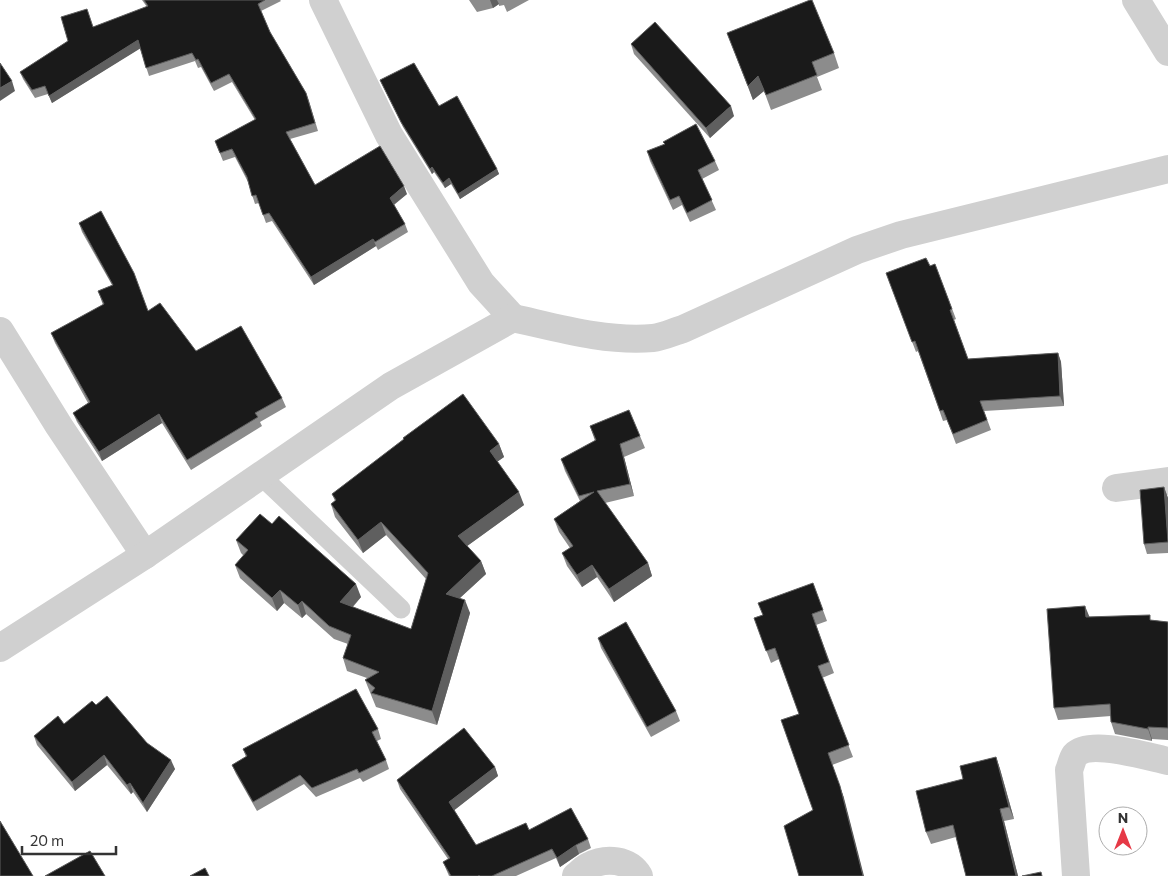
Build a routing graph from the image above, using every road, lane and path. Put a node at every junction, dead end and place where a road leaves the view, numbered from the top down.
1 (323, 0) edge
2 (1136, 0) edge
3 (1168, 52) edge
4 (1168, 169) edge
5 (513, 318) junction
6 (0, 331) edge
7 (260, 475) junction
8 (1168, 482) edge
9 (1116, 488) dead end
10 (146, 555) junction
11 (401, 609) dead end
12 (0, 648) edge
13 (1168, 761) edge
14 (576, 876) edge
15 (639, 876) edge
16 (1076, 876) edge

1 - 5 street
2 - 3 street
4 - 5 street
5 - 7 street
6 - 10 street
7 - 10 street
7 - 11 lane
8 - 9 street
10 - 12 street
13 - 16 street
14 - 15 street

